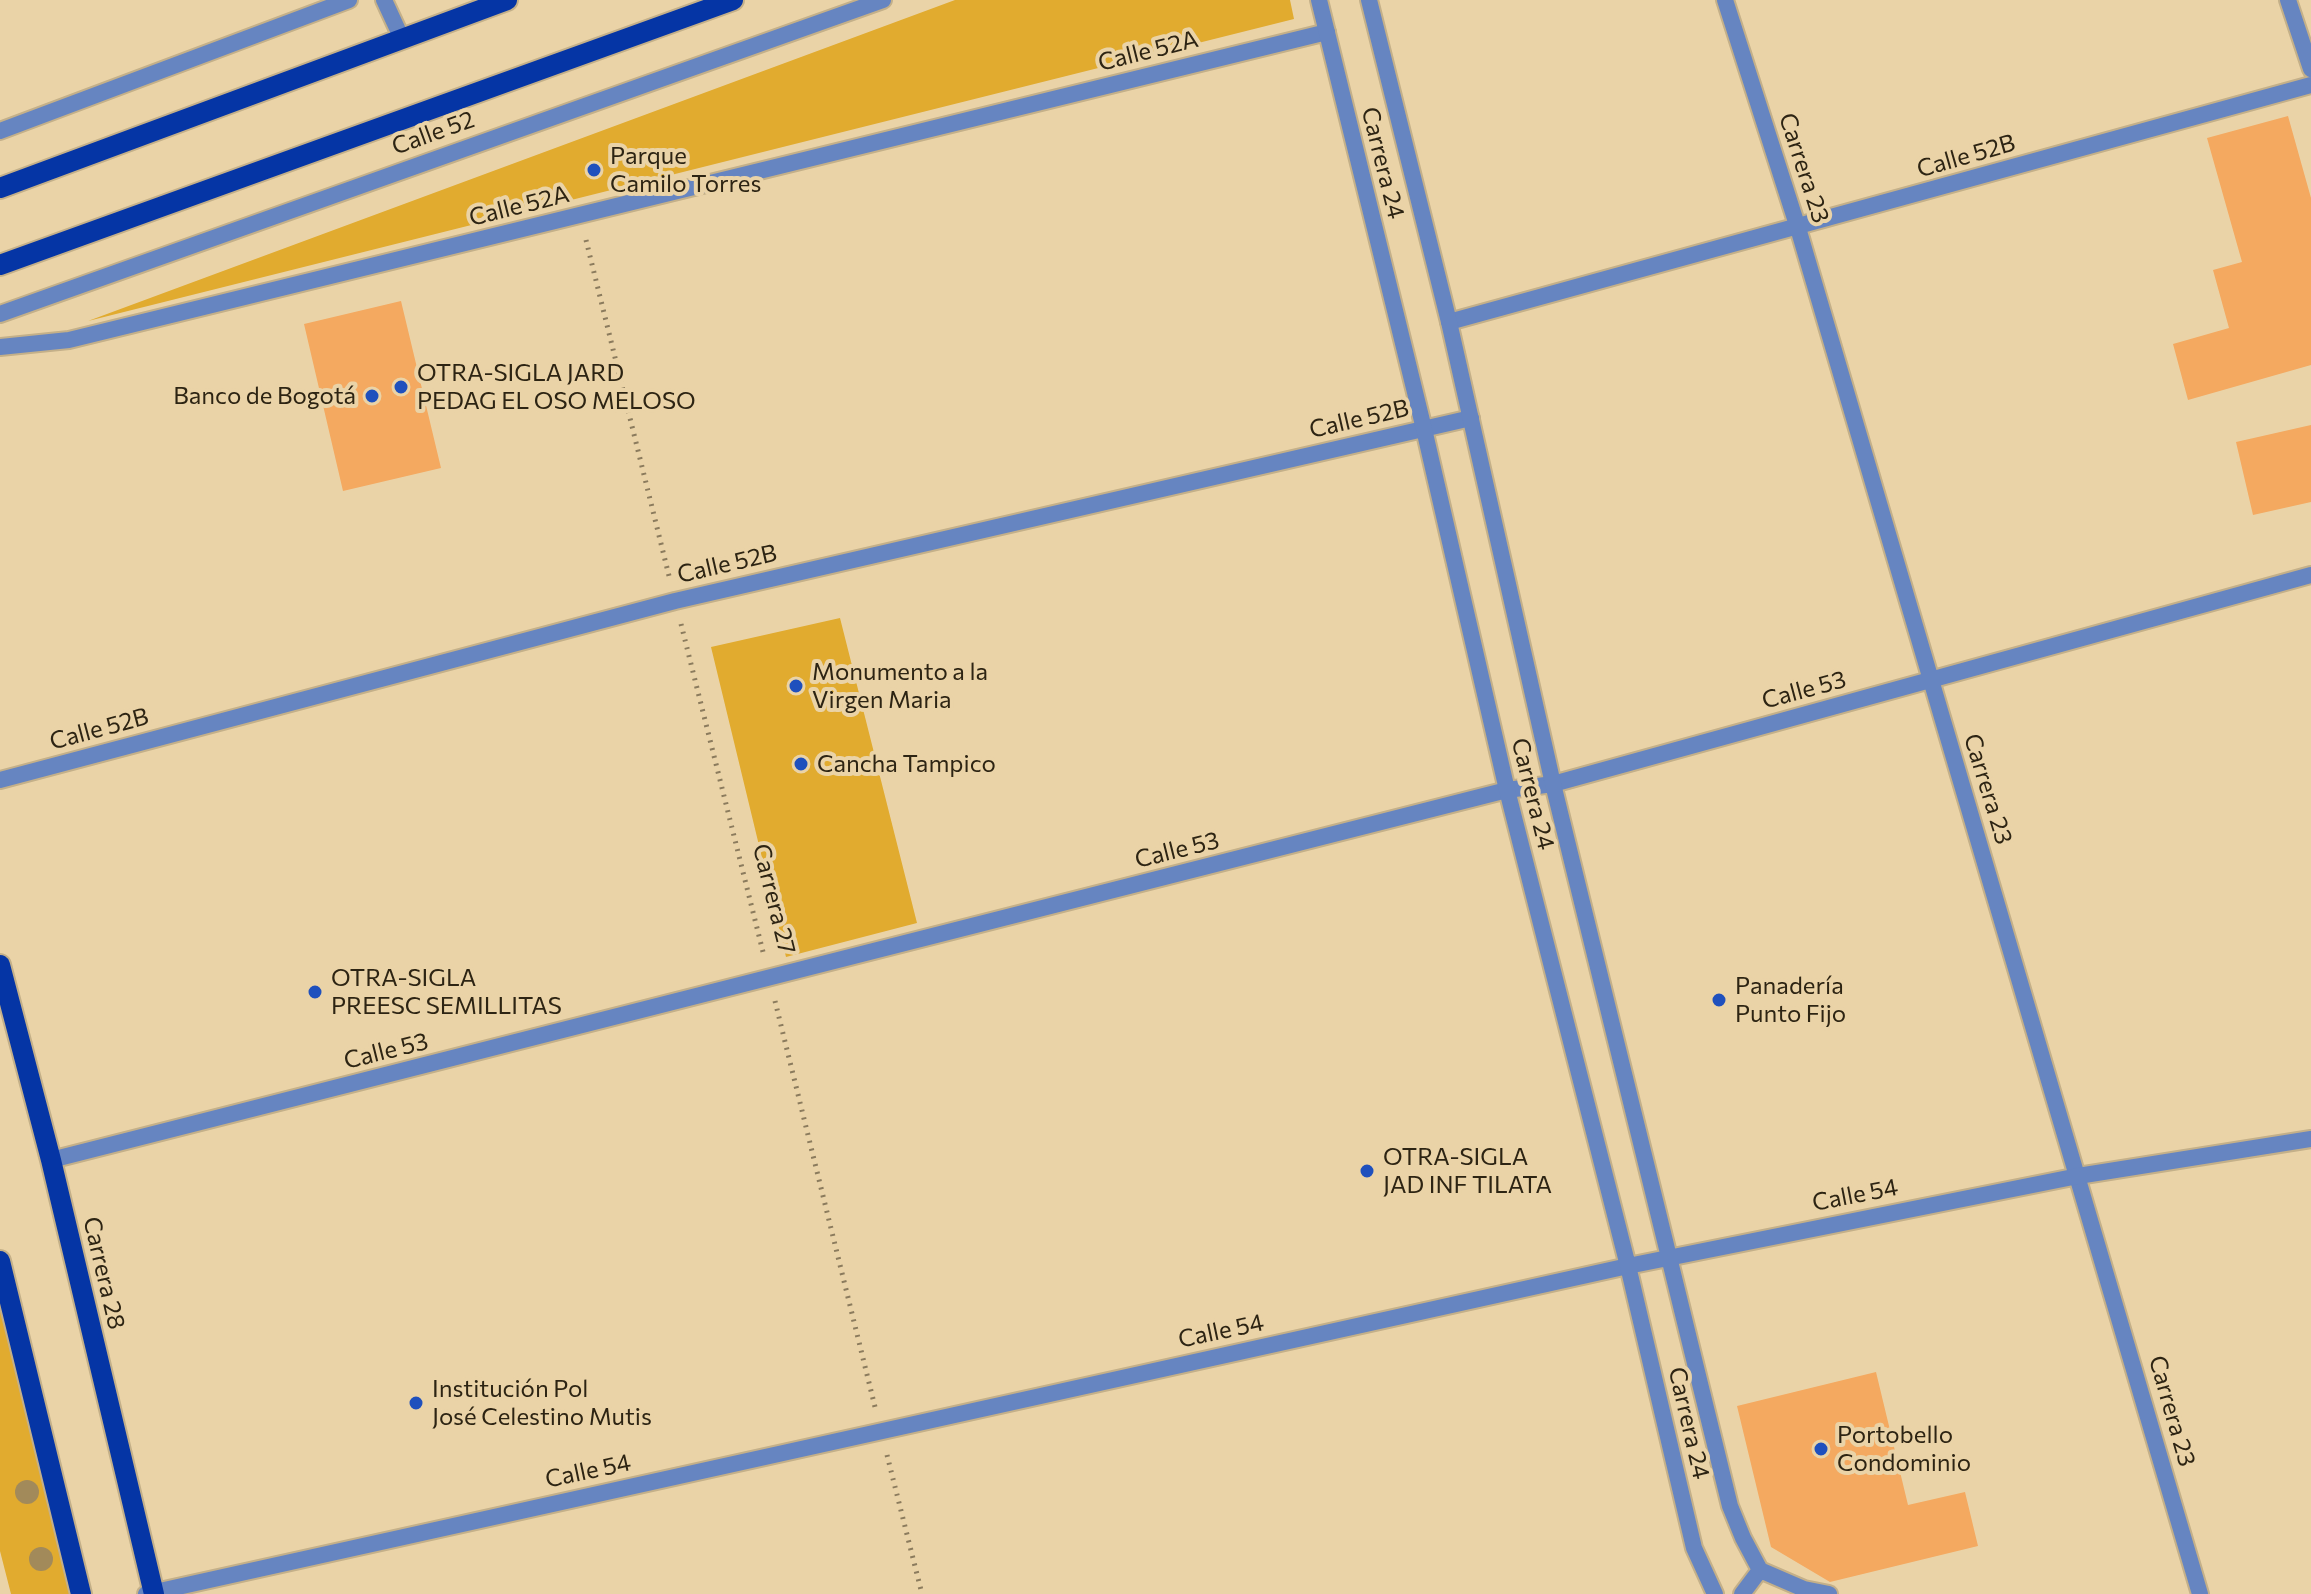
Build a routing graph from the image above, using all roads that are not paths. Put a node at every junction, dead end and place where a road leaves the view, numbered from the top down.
1 (349, 0) edge
2 (384, 0) edge
3 (507, 0) edge
4 (733, 0) edge
5 (883, 0) edge
6 (1319, 0) edge
7 (1369, 0) edge
8 (1725, 0) edge
9 (2288, 0) edge
10 (1327, 32) junction
11 (402, 39) junction
12 (2311, 69) edge
13 (2311, 85) edge
14 (0, 131) edge
15 (0, 188) edge
16 (1798, 228) junction
17 (0, 265) edge
18 (0, 314) edge
19 (1449, 322) junction
20 (0, 347) edge
21 (1471, 418) junction
22 (1424, 429) junction
23 (2311, 575) edge
24 (1930, 679) junction
25 (0, 780) edge
26 (1553, 784) junction
27 (1507, 790) junction
28 (0, 965) edge
29 (2311, 1139) edge
30 (51, 1160) junction
31 (2078, 1176) junction
32 (1669, 1256) junction
33 (0, 1261) edge
34 (1628, 1266) junction
35 (1760, 1570) junction
36 (151, 1593) edge
37 (81, 1594) edge
38 (1715, 1594) edge
39 (1742, 1594) edge
40 (1829, 1594) edge
41 (2200, 1594) edge

1 - 14 street
2 - 11 street
3 - 11 main road
4 - 17 main road, Calle 52
5 - 18 street, Calle 52
6 - 10 street, Carrera 24
7 - 19 street, Carrera 24
8 - 16 street, Carrera 23
9 - 12 street
10 - 20 street, Calle 52A
10 - 22 street, Carrera 24
11 - 15 main road
13 - 16 street, Calle 52B
16 - 19 street, Calle 52B
16 - 24 street, Carrera 23
19 - 21 street, Carrera 24
21 - 22 street, Calle 52B
21 - 26 street, Carrera 24
22 - 25 street, Calle 52B
22 - 27 street, Carrera 24
23 - 24 street, Calle 53
24 - 26 street, Calle 53
24 - 31 street, Carrera 23
26 - 27 street, Calle 53
26 - 32 street, Carrera 24
27 - 30 street, Calle 53
27 - 34 street, Carrera 24
28 - 30 main road, Carrera 28
29 - 31 street, Calle 54
30 - 36 main road, Carrera 28
31 - 32 street, Calle 54
31 - 41 street, Carrera 23
32 - 34 street, Calle 54
32 - 35 street, Carrera 24
33 - 37 main road
34 - 36 street, Calle 54
34 - 38 street, Carrera 24
35 - 39 street
35 - 40 street

